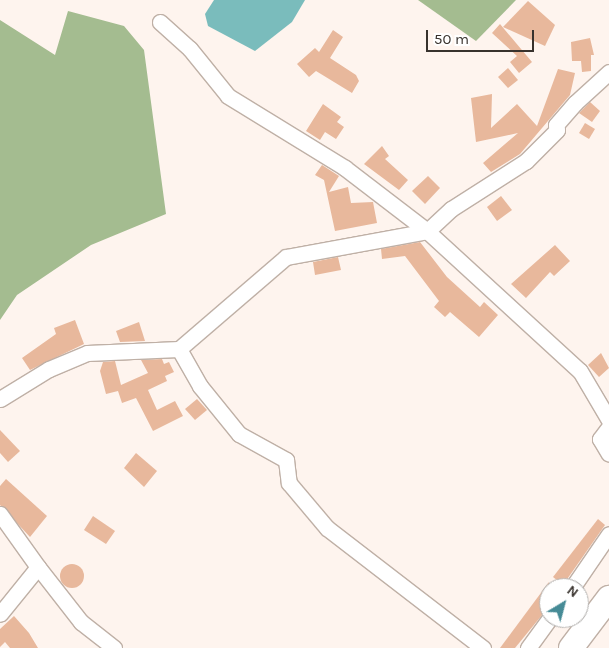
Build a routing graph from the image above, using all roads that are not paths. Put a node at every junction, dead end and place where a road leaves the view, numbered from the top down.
1 (160, 22) dead end
2 (609, 72) edge
3 (427, 231) junction
4 (179, 349) junction
5 (0, 399) edge
6 (609, 420) edge
7 (609, 427) edge
8 (609, 454) edge
9 (0, 514) edge
10 (609, 534) edge
11 (38, 567) junction
12 (579, 578) edge
13 (609, 598) edge
14 (0, 614) edge
15 (609, 618) edge
16 (543, 628) edge
17 (114, 648) edge
18 (483, 648) edge
19 (528, 648) edge
20 (571, 648) edge
21 (589, 648) edge

1 - 3 street
2 - 3 street
3 - 4 street
3 - 6 street
4 - 5 street
4 - 18 street
7 - 8 street
9 - 11 street
10 - 12 street
11 - 14 street
11 - 17 street
13 - 20 main road
15 - 21 main road
16 - 19 street

